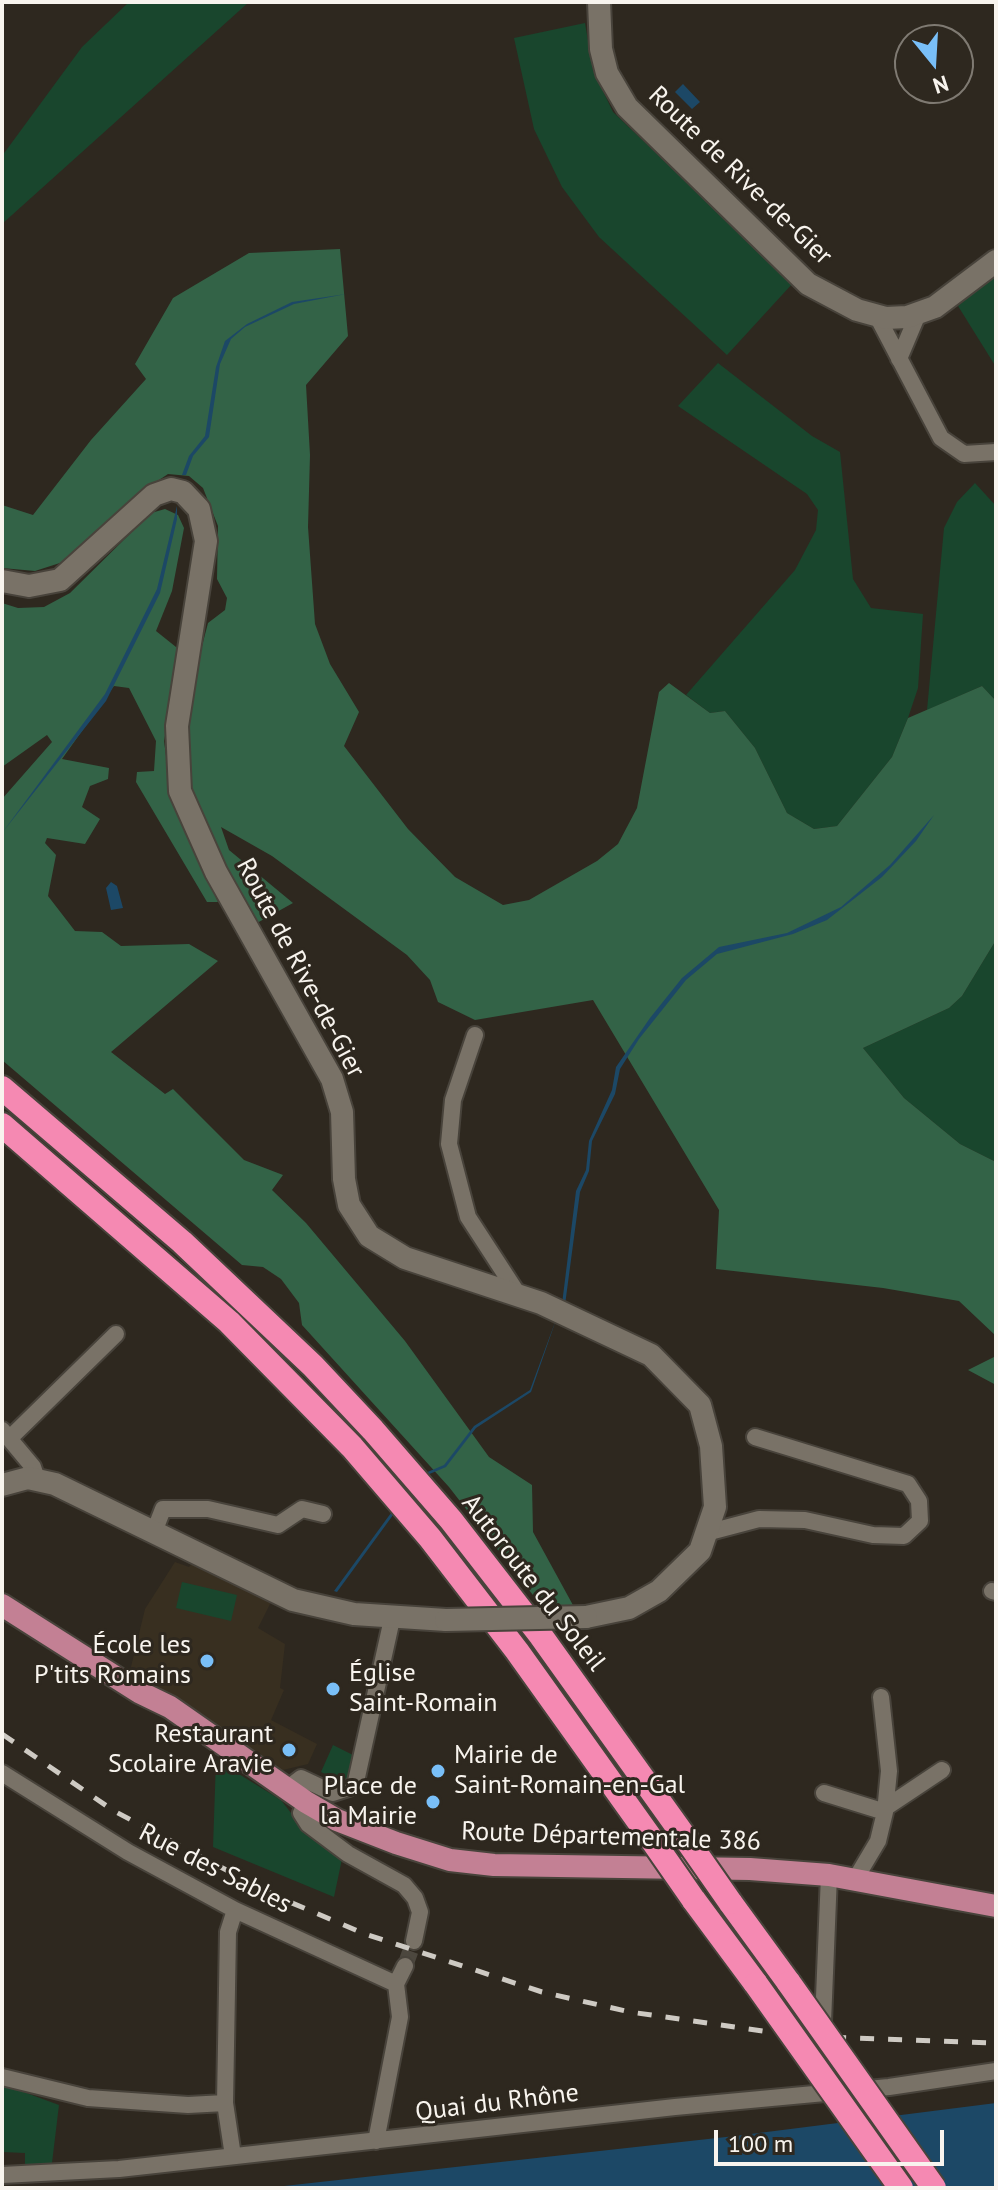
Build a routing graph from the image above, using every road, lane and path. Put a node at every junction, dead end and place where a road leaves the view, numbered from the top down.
1 (599, 2) edge
2 (996, 261) edge
3 (918, 314) junction
4 (877, 316) junction
5 (899, 359) junction
6 (996, 452) edge
7 (2, 581) edge
8 (475, 1035) dead end
9 (2, 1088) edge
10 (2, 1125) edge
11 (518, 1294) junction
12 (116, 1334) dead end
13 (6, 1433) edge
14 (755, 1437) dead end
15 (37, 1479) junction
16 (2, 1485) edge
17 (323, 1514) dead end
18 (154, 1532) junction
19 (706, 1533) junction
20 (2, 1605) edge
21 (392, 1619) junction
22 (881, 1697) dead end
23 (942, 1770) dead end
24 (2, 1773) edge
25 (288, 1788) junction
26 (824, 1793) dead end
27 (306, 1802) junction
28 (885, 1810) junction
29 (829, 1875) junction
30 (856, 1878) junction
31 (996, 1906) edge
32 (235, 1910) junction
33 (414, 1941) tunnel mouth
34 (405, 1966) tunnel mouth
35 (396, 1984) junction
36 (823, 2022) dead end
37 (996, 2071) edge
38 (2, 2077) edge
39 (225, 2103) junction
40 (376, 2141) junction
41 (233, 2156) junction
42 (2, 2175) edge
43 (901, 2188) edge
44 (934, 2188) edge

1 - 4 main road, Route de Rive-de-Gier
2 - 3 main road, Route de Rive-de-Gier
3 - 4 main road, Route de Rive-de-Gier
3 - 5 street
4 - 5 street
5 - 6 street
7 - 11 main road, Route de Rive-de-Gier
8 - 11 street
9 - 44 highway, Autoroute du Soleil, bridge
10 - 43 highway, Autoroute du Soleil, bridge
11 - 19 main road, Route de Rive-de-Gier
12 - 13 street
13 - 15 street
14 - 19 street
15 - 16 main road
15 - 18 main road, Route de Rive-de-Gier
17 - 18 street
18 - 21 main road, Route de Rive-de-Gier
19 - 21 main road, Route de Rive-de-Gier, bridge
20 - 25 main road, Route Départementale 386
21 - 25 street
22 - 28 street
23 - 28 street
24 - 32 street, Rue des Sables
25 - 27 main road, Route Départementale 386
26 - 28 street
27 - 29 main road, Route Départementale 386
27 - 33 street
28 - 30 street
29 - 30 main road, Route Départementale 386
29 - 36 street
30 - 31 main road, Route Départementale 386
32 - 35 street, Rue des Sables
32 - 39 street
34 - 35 street
35 - 40 street
37 - 40 street, Quai du Rhône
38 - 39 street
39 - 41 street
40 - 41 street, Quai du Rhône
41 - 42 street, Quai du Rhône

